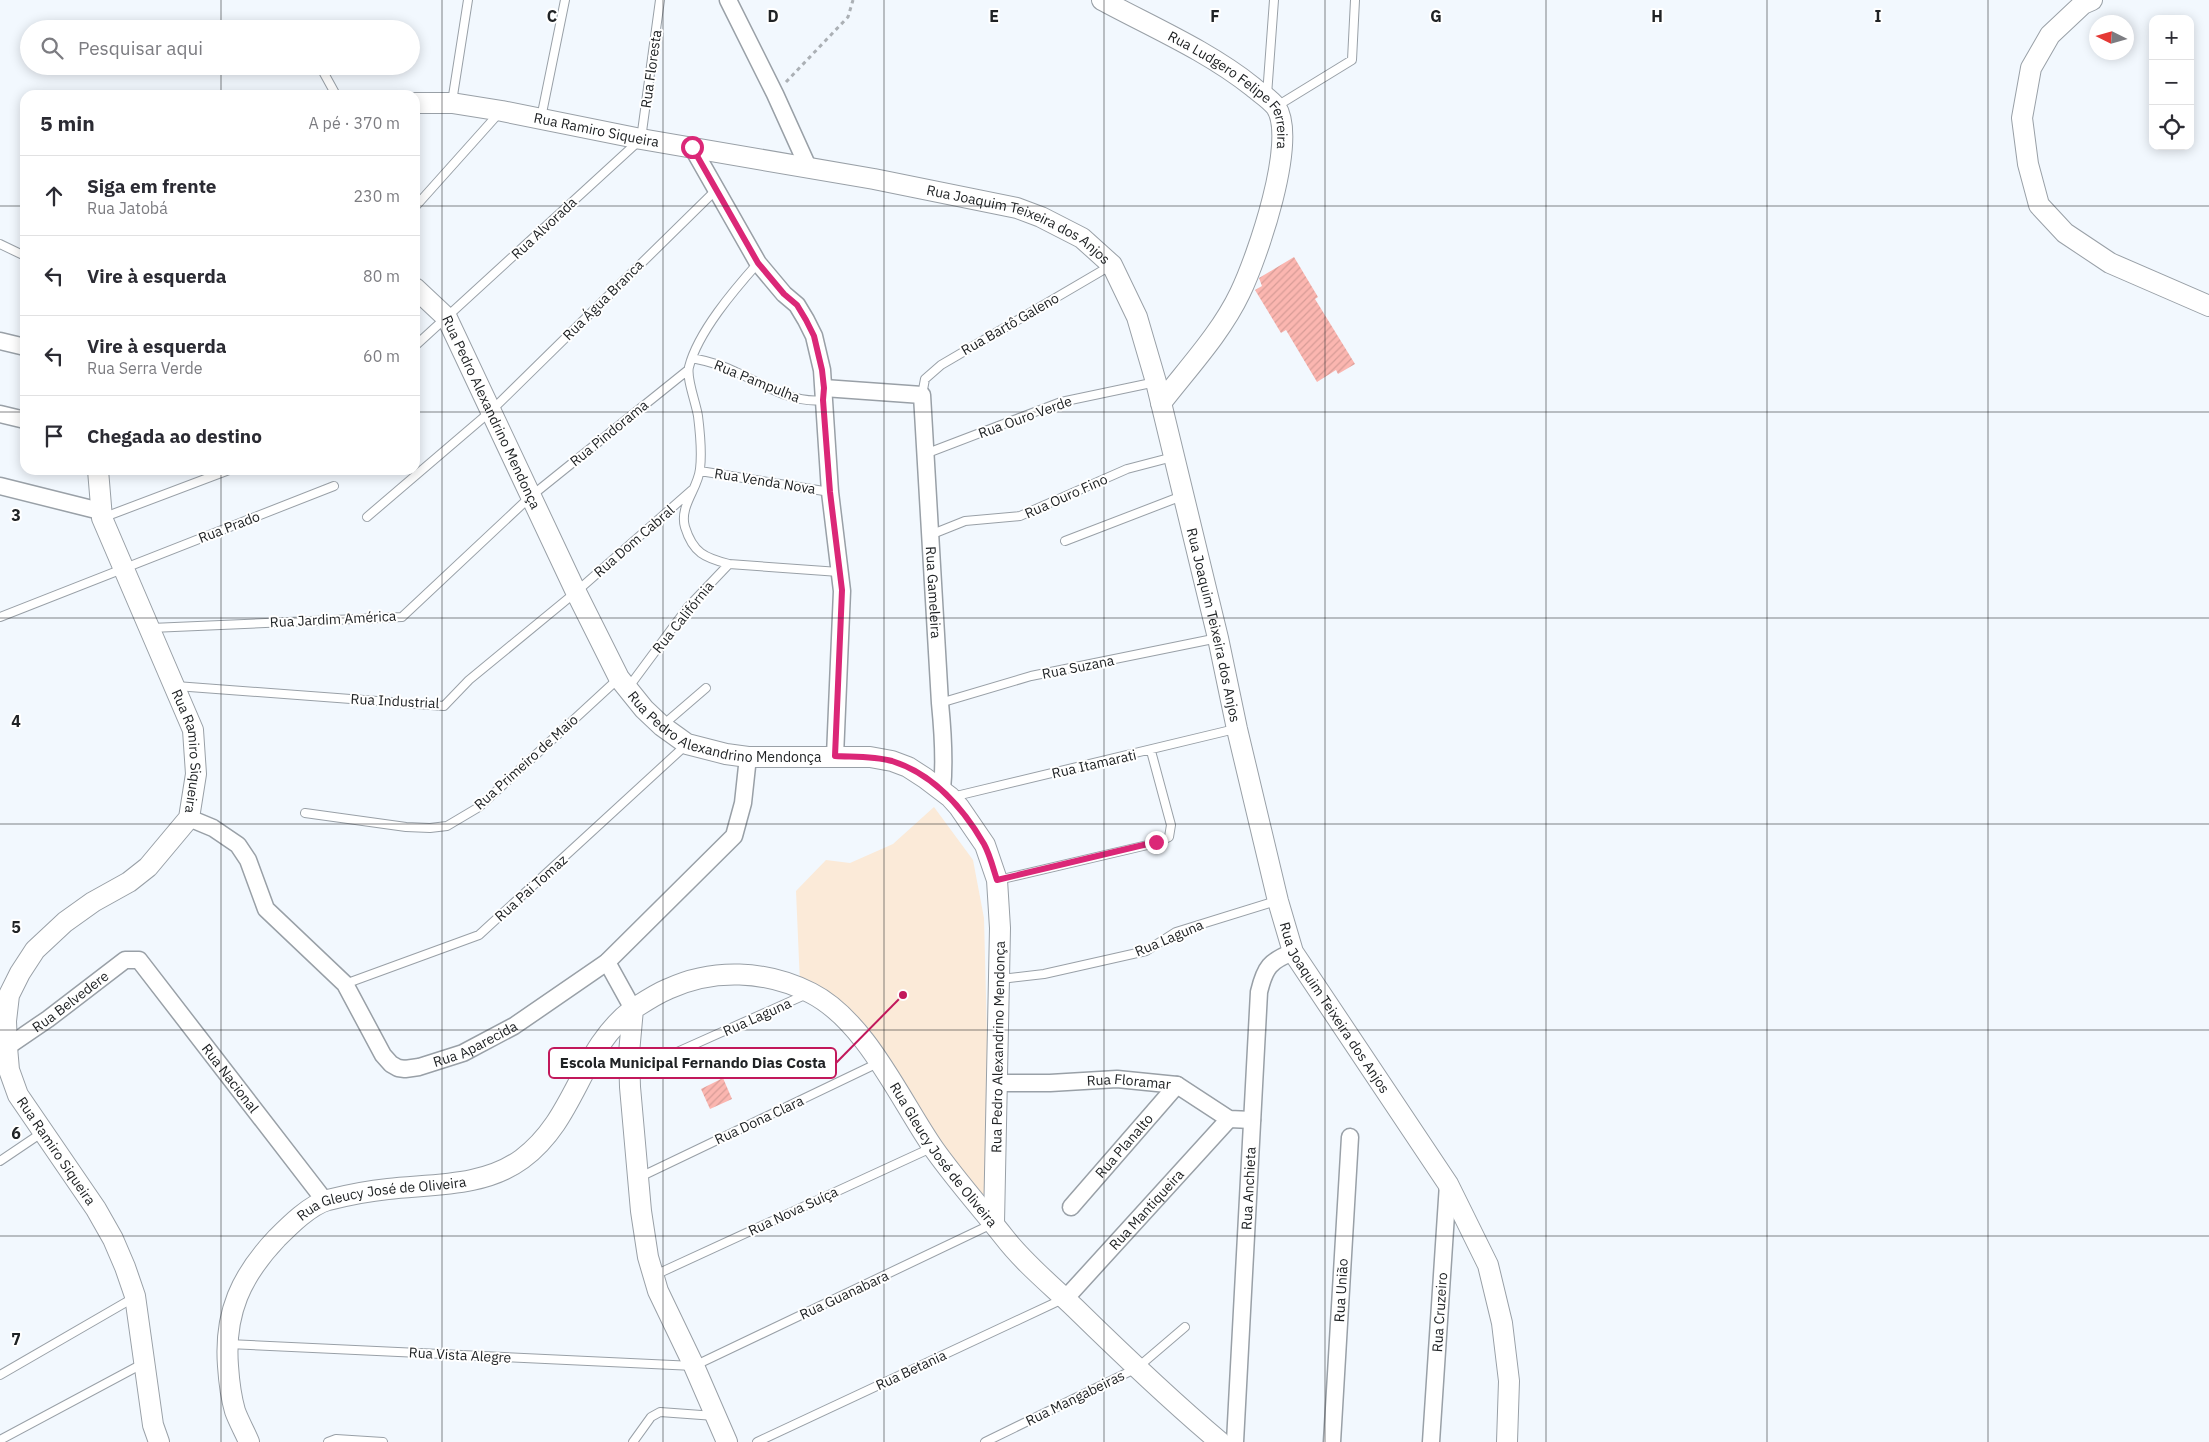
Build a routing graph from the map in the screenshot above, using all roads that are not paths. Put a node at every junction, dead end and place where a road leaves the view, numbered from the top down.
1 (468, 0) edge
2 (565, 0) edge
3 (660, 0) edge
4 (728, 0) edge
5 (1102, 0) edge
6 (1274, 0) edge
7 (1355, 0) edge
8 (2092, 0) edge
9 (325, 75) edge
10 (333, 90) edge
11 (420, 103) edge
12 (452, 103) junction
13 (1271, 103) junction
14 (502, 111) junction
15 (540, 120) junction
16 (641, 139) junction
17 (692, 147) junction
18 (808, 167) junction
19 (716, 190) junction
20 (420, 201) edge
21 (0, 244) edge
22 (20, 254) edge
23 (758, 263) junction
24 (1112, 265) junction
25 (420, 293) edge
26 (2209, 306) edge
27 (446, 318) junction
28 (0, 341) edge
29 (420, 341) edge
30 (20, 346) edge
31 (692, 358) junction
32 (688, 370) junction
33 (1156, 382) junction
34 (824, 394) junction
35 (922, 395) junction
36 (1160, 403) junction
37 (491, 411) junction
38 (0, 414) edge
39 (20, 419) edge
40 (925, 454) junction
41 (1173, 456) junction
42 (700, 471) junction
43 (420, 472) edge
44 (98, 475) edge
45 (215, 475) edge
46 (417, 475) edge
47 (0, 486) edge
48 (334, 486) dead end
49 (692, 490) junction
50 (830, 492) junction
51 (1183, 496) junction
52 (530, 497) junction
53 (101, 515) junction
54 (368, 517) dead end
55 (930, 535) junction
56 (1065, 541) dead end
57 (729, 564) junction
58 (124, 568) junction
59 (839, 572) junction
60 (576, 592) junction
61 (0, 617) edge
62 (149, 628) junction
63 (1218, 638) junction
64 (623, 684) junction
65 (174, 686) junction
66 (706, 688) dead end
67 (940, 703) junction
68 (662, 726) junction
69 (1237, 729) junction
70 (687, 744) junction
71 (1151, 751) junction
72 (835, 756) junction
73 (748, 757) junction
74 (946, 794) junction
75 (305, 813) dead end
76 (189, 818) junction
77 (997, 880) junction
78 (1278, 901) junction
79 (1293, 952) junction
80 (132, 959) joint
81 (607, 962) junction
82 (999, 979) junction
83 (344, 984) junction
84 (811, 992) junction
85 (5, 993) edge
86 (633, 1009) junction
87 (7, 1047) junction
88 (675, 1053) dead end
89 (880, 1063) junction
90 (5, 1071) edge
91 (997, 1083) junction
92 (1177, 1085) junction
93 (1229, 1119) junction
94 (1252, 1120) junction
95 (43, 1132) junction
96 (1350, 1137) dead end
97 (933, 1147) junction
98 (0, 1162) edge
99 (638, 1178) junction
100 (1448, 1184) junction
101 (325, 1201) junction
102 (1071, 1207) dead end
103 (994, 1223) junction
104 (653, 1276) junction
105 (135, 1296) junction
106 (1065, 1299) junction
107 (1185, 1327) dead end
108 (226, 1344) junction
109 (146, 1362) junction
110 (694, 1366) junction
111 (1137, 1368) junction
112 (0, 1375) edge
113 (717, 1416) junction
114 (1213, 1439) edge
115 (0, 1440) edge
116 (159, 1442) edge
117 (249, 1442) edge
118 (328, 1442) edge
119 (383, 1442) edge
120 (633, 1442) edge
121 (728, 1442) edge
122 (757, 1442) edge
123 (986, 1442) edge
124 (1236, 1442) edge
125 (1332, 1442) edge
126 (1431, 1442) edge
127 (1507, 1442) edge

1 - 12 lane
2 - 15 lane
3 - 16 lane, Rua Floresta
4 - 18 street
5 - 13 street, Rua Ludgero Felipe Ferreira
6 - 13 lane
7 - 13 lane
8 - 26 street
9 - 10 lane
11 - 12 street, Rua Ramiro Siqueira
12 - 14 street, Rua Ramiro Siqueira
13 - 36 street, Rua Ludgero Felipe Ferreira
14 - 15 street, Rua Ramiro Siqueira
14 - 20 lane
15 - 16 street, Rua Ramiro Siqueira
16 - 17 street, Rua Ramiro Siqueira
16 - 27 lane, Rua Alvorada
17 - 18 street, Rua Ramiro Siqueira
17 - 19 street
18 - 24 street, Rua Joaquim Teixeira dos Anjos
19 - 23 street
19 - 37 lane, Rua Água Branca
21 - 22 lane
23 - 31 lane
23 - 34 street
24 - 33 street, Rua Joaquim Teixeira dos Anjos
24 - 35 lane, Rua Bartô Galeno
25 - 27 street, Rua Pedro Alexandrino Mendonça
27 - 29 lane, Rua Alvorada
27 - 37 street, Rua Pedro Alexandrino Mendonça
28 - 30 street
31 - 32 lane
31 - 34 lane, Rua Pampulha
32 - 42 lane, Rua Califórnia
32 - 52 lane, Rua Pindorama
33 - 36 street, Rua Joaquim Teixeira dos Anjos
33 - 40 lane, Rua Ouro Verde
34 - 35 street
34 - 50 street
35 - 40 street, Rua Gameleira
36 - 41 street, Rua Joaquim Teixeira dos Anjos
37 - 43 lane
37 - 52 street, Rua Pedro Alexandrino Mendonça
38 - 39 street
40 - 55 street, Rua Gameleira
41 - 51 street, Rua Joaquim Teixeira dos Anjos
41 - 55 lane, Rua Ouro Fino
42 - 49 lane, Rua Califórnia
42 - 50 lane, Rua Venda Nova
44 - 53 street, Rua Ramiro Siqueira
45 - 53 lane
46 - 54 lane
47 - 53 street
48 - 58 lane, Rua Prado
49 - 57 lane, Rua Califórnia
49 - 60 lane, Rua Dom Cabral
50 - 59 street
51 - 56 lane
51 - 63 street, Rua Joaquim Teixeira dos Anjos
52 - 60 street, Rua Pedro Alexandrino Mendonça
52 - 62 lane, Rua Jardim América
53 - 58 street, Rua Ramiro Siqueira
55 - 67 street, Rua Gameleira
57 - 59 lane
57 - 64 lane, Rua Califórnia
58 - 61 lane, Rua Prado
58 - 62 street, Rua Ramiro Siqueira
59 - 72 street
60 - 64 street, Rua Pedro Alexandrino Mendonça
60 - 65 lane, Rua Industrial
62 - 65 street, Rua Ramiro Siqueira
63 - 67 lane, Rua Suzana
63 - 69 street, Rua Joaquim Teixeira dos Anjos
64 - 68 street, Rua Pedro Alexandrino Mendonça
64 - 75 lane, Rua Primeiro de Maio
65 - 76 street, Rua Ramiro Siqueira
66 - 68 lane
67 - 74 street, Rua Gameleira
68 - 70 street, Rua Pedro Alexandrino Mendonça
69 - 71 lane, Rua Itamarati
69 - 78 street, Rua Joaquim Teixeira dos Anjos
70 - 73 street, Rua Pedro Alexandrino Mendonça
70 - 83 lane, Rua Pai Tomaz
71 - 74 lane, Rua Itamarati
71 - 77 lane
72 - 73 street, Rua Pedro Alexandrino Mendonça
72 - 74 street, Rua Pedro Alexandrino Mendonça
73 - 81 street, Rua Aparecida
74 - 77 street, Rua Pedro Alexandrino Mendonça
76 - 83 street, Rua Aparecida
76 - 85 street, Rua Ramiro Siqueira
77 - 82 street, Rua Pedro Alexandrino Mendonça
78 - 79 street, Rua Joaquim Teixeira dos Anjos
78 - 82 lane, Rua Laguna
79 - 94 street, Rua Anchieta
79 - 100 street, Rua Joaquim Teixeira dos Anjos
80 - 87 street, Rua Belvedere
80 - 101 street, Rua Nacional
81 - 83 street, Rua Aparecida
81 - 86 street
82 - 91 street, Rua Pedro Alexandrino Mendonça
84 - 86 street, Rua Gleucy José de Oliveira
84 - 88 lane, Rua Laguna
84 - 89 street, Rua Gleucy José de Oliveira
85 - 87 street, Rua Ramiro Siqueira
86 - 99 street
86 - 101 street, Rua Gleucy José de Oliveira
87 - 90 street, Rua Ramiro Siqueira
89 - 97 street, Rua Gleucy José de Oliveira
89 - 99 lane, Rua Dona Clara
90 - 95 street, Rua Ramiro Siqueira
91 - 92 street, Rua Floramar
91 - 103 street, Rua Pedro Alexandrino Mendonça
92 - 93 street, Rua Floramar
92 - 102 street, Rua Planalto
93 - 94 street
93 - 106 street, Rua Mantiqueira
94 - 124 street, Rua Anchieta
95 - 98 lane
95 - 105 street, Rua Ramiro Siqueira
96 - 125 street, Rua União
97 - 103 street, Rua Gleucy José de Oliveira
97 - 104 lane, Rua Nova Suíça
99 - 104 street
100 - 126 street, Rua Cruzeiro
100 - 127 street, Rua Joaquim Teixeira dos Anjos
101 - 108 street, Rua Gleucy José de Oliveira
103 - 106 street, Rua Gleucy José de Oliveira
103 - 110 lane, Rua Guanabara
104 - 110 street
105 - 109 street, Rua Ramiro Siqueira
105 - 112 lane
106 - 111 street, Rua Gleucy José de Oliveira
106 - 122 lane, Rua Betania
107 - 111 lane, Rua Mangabeiras
108 - 110 lane, Rua Vista Alegre
108 - 117 street, Rua Gleucy José de Oliveira
109 - 115 lane
109 - 116 street, Rua Ramiro Siqueira
110 - 113 street
111 - 114 street, Rua Gleucy José de Oliveira
111 - 123 lane, Rua Mangabeiras
113 - 120 lane
113 - 121 street
118 - 119 lane

